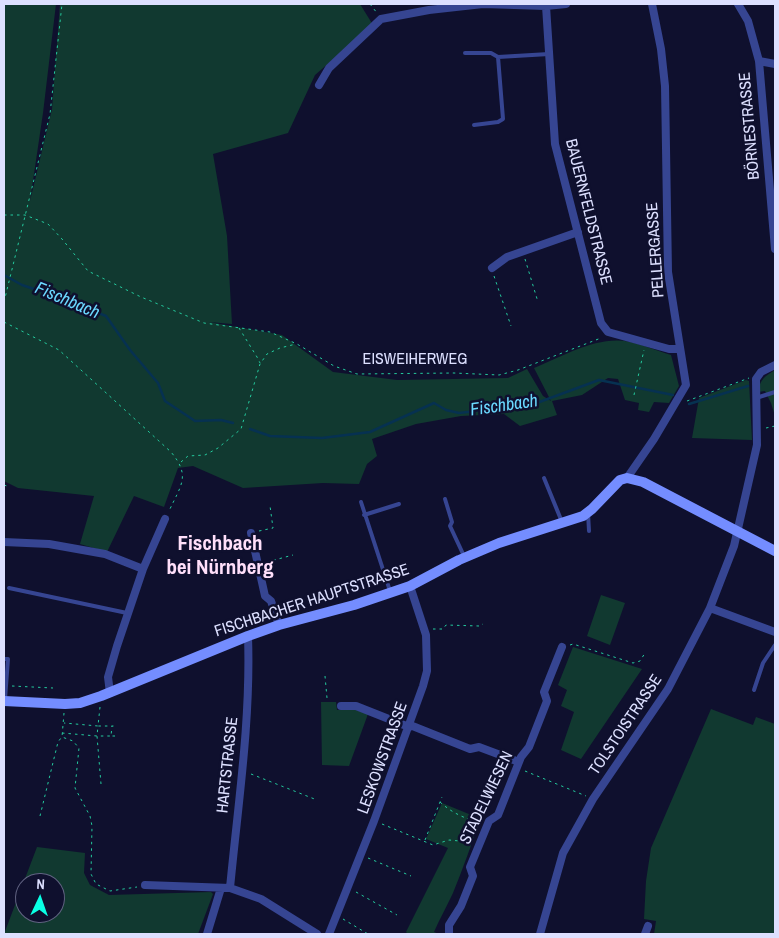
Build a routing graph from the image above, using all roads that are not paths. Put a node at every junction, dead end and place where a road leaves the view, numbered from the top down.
1 (566, 4) edge
2 (652, 4) edge
3 (738, 4) edge
4 (546, 6) junction
5 (465, 53) dead end
6 (549, 54) junction
7 (498, 57) junction
8 (759, 61) junction
9 (775, 64) edge
10 (319, 85) dead end
11 (474, 125) dead end
12 (578, 232) junction
13 (775, 249) edge
14 (492, 268) road end
15 (680, 349) junction
16 (775, 365) edge
17 (775, 392) edge
18 (756, 398) junction
19 (544, 478) dead end
20 (627, 478) junction
21 (445, 499) dead end
22 (361, 502) dead end
23 (399, 504) dead end
24 (588, 512) junction
25 (364, 515) junction
26 (165, 519) road end
27 (562, 523) junction
28 (589, 531) dead end
29 (737, 532) junction
30 (251, 533) road end
31 (4, 542) edge
32 (775, 551) edge
33 (465, 558) junction
34 (143, 569) junction
35 (410, 586) junction
36 (9, 588) dead end
37 (390, 593) junction
38 (710, 608) junction
39 (127, 613) junction
40 (279, 625) junction
41 (775, 632) edge
42 (248, 636) junction
43 (775, 645) edge
44 (562, 646) road end
45 (4, 659) edge
46 (754, 690) dead end
47 (106, 695) junction
48 (4, 701) edge
49 (341, 706) dead end
50 (410, 726) junction
51 (518, 765) junction
52 (145, 885) road end
53 (226, 888) junction
54 (648, 926) dead end
55 (207, 934) edge
56 (317, 934) edge
57 (329, 934) edge
58 (449, 934) edge
59 (540, 934) edge
60 (644, 934) edge

1 - 4 street
2 - 15 street, PELLERGASSE
3 - 8 street, BÖRNESTRASSE
4 - 6 street, BAUERNFELDSTRASSE
4 - 10 street
5 - 7 lane
6 - 7 lane
6 - 12 street, BAUERNFELDSTRASSE
7 - 11 lane
8 - 9 street
8 - 13 street, BÖRNESTRASSE
12 - 14 street
12 - 15 street, BAUERNFELDSTRASSE
15 - 20 street, PELLERGASSE
16 - 18 street, TOLSTOISTRASSE
17 - 18 lane
18 - 29 street, TOLSTOISTRASSE
19 - 27 lane
20 - 24 main road, FISCHBACHER HAUPTSTRASSE
20 - 29 main road
21 - 33 lane
22 - 25 lane
23 - 25 lane
24 - 27 main road, FISCHBACHER HAUPTSTRASSE
24 - 28 lane
25 - 37 lane
26 - 34 street
27 - 33 main road, FISCHBACHER HAUPTSTRASSE
29 - 32 main road
29 - 38 street, TOLSTOISTRASSE
30 - 40 street
31 - 34 street
33 - 35 main road, FISCHBACHER HAUPTSTRASSE
34 - 39 street
35 - 37 main road, FISCHBACHER HAUPTSTRASSE
35 - 50 street, LESKOWSTRASSE
36 - 39 lane
37 - 40 main road, FISCHBACHER HAUPTSTRASSE
38 - 41 street
38 - 59 street, TOLSTOISTRASSE
39 - 47 street
40 - 42 main road, FISCHBACHER HAUPTSTRASSE
42 - 47 main road, FISCHBACHER HAUPTSTRASSE
42 - 53 street, HARTSTRASSE
43 - 46 lane
44 - 51 street, STADELWIESEN
45 - 48 lane
47 - 48 main road, FISCHBACHER HAUPTSTRASSE
49 - 50 street
50 - 51 street
50 - 57 street, LESKOWSTRASSE
51 - 58 street, STADELWIESEN
52 - 53 street
53 - 55 street, HARTSTRASSE
53 - 56 street
54 - 60 street

